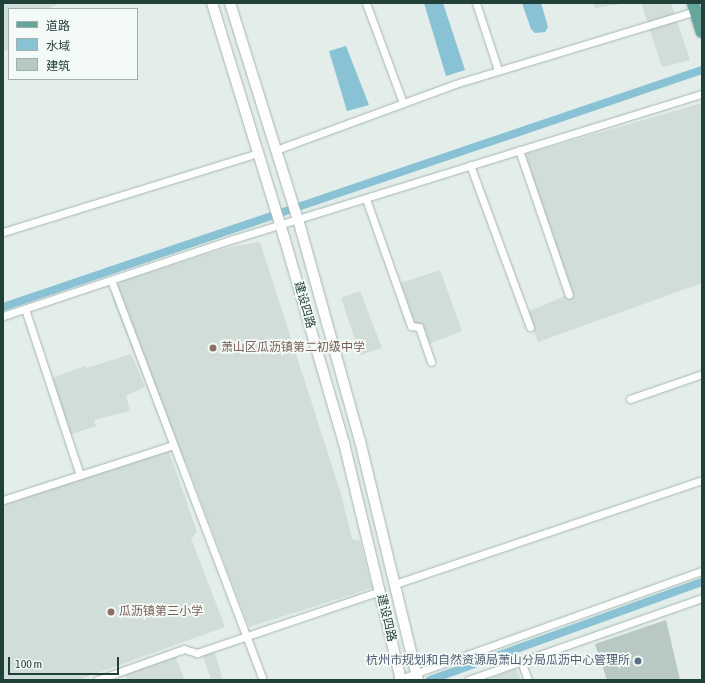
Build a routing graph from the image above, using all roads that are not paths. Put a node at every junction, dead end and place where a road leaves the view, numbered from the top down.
1 (212, 3) edge
2 (230, 3) edge
3 (366, 3) edge
4 (476, 3) edge
5 (694, 7) edge
6 (702, 32) edge
7 (498, 70) junction
8 (702, 94) edge
9 (403, 103) junction
10 (276, 150) junction
11 (519, 150) junction
12 (258, 153) junction
13 (470, 166) junction
14 (366, 198) junction
15 (3, 232) edge
16 (110, 280) junction
17 (569, 295) dead end
18 (25, 309) junction
19 (3, 316) edge
20 (530, 327) dead end
21 (431, 362) dead end
22 (702, 374) edge
23 (630, 399) dead end
24 (174, 446) junction
25 (80, 475) junction
26 (702, 480) edge
27 (3, 500) edge
28 (702, 571) edge
29 (395, 584) junction
30 (380, 591) junction
31 (702, 598) edge
32 (246, 635) junction
33 (521, 661) junction
34 (417, 676) edge
35 (97, 680) edge
36 (263, 680) edge
37 (399, 680) edge
38 (468, 680) edge
39 (528, 680) edge

1 - 12 main road, 建设四路
2 - 10 main road, 建设四路
3 - 9 street
4 - 7 street
5 - 6 main road
5 - 7 street
7 - 9 street
8 - 11 street
9 - 10 street
10 - 29 main road, 建设四路
11 - 13 street
11 - 17 street
12 - 15 street
12 - 30 main road, 建设四路
13 - 14 street
13 - 20 street
14 - 16 street
14 - 21 street
16 - 18 street
16 - 24 street
18 - 19 street
18 - 25 street
22 - 23 street
24 - 25 street
24 - 32 street
25 - 27 street
26 - 29 street
28 - 34 street
29 - 34 main road, 建设四路
30 - 32 street
30 - 37 main road, 建设四路
31 - 33 street
32 - 35 street
32 - 36 street
33 - 38 street
33 - 39 street
34 - 37 street

